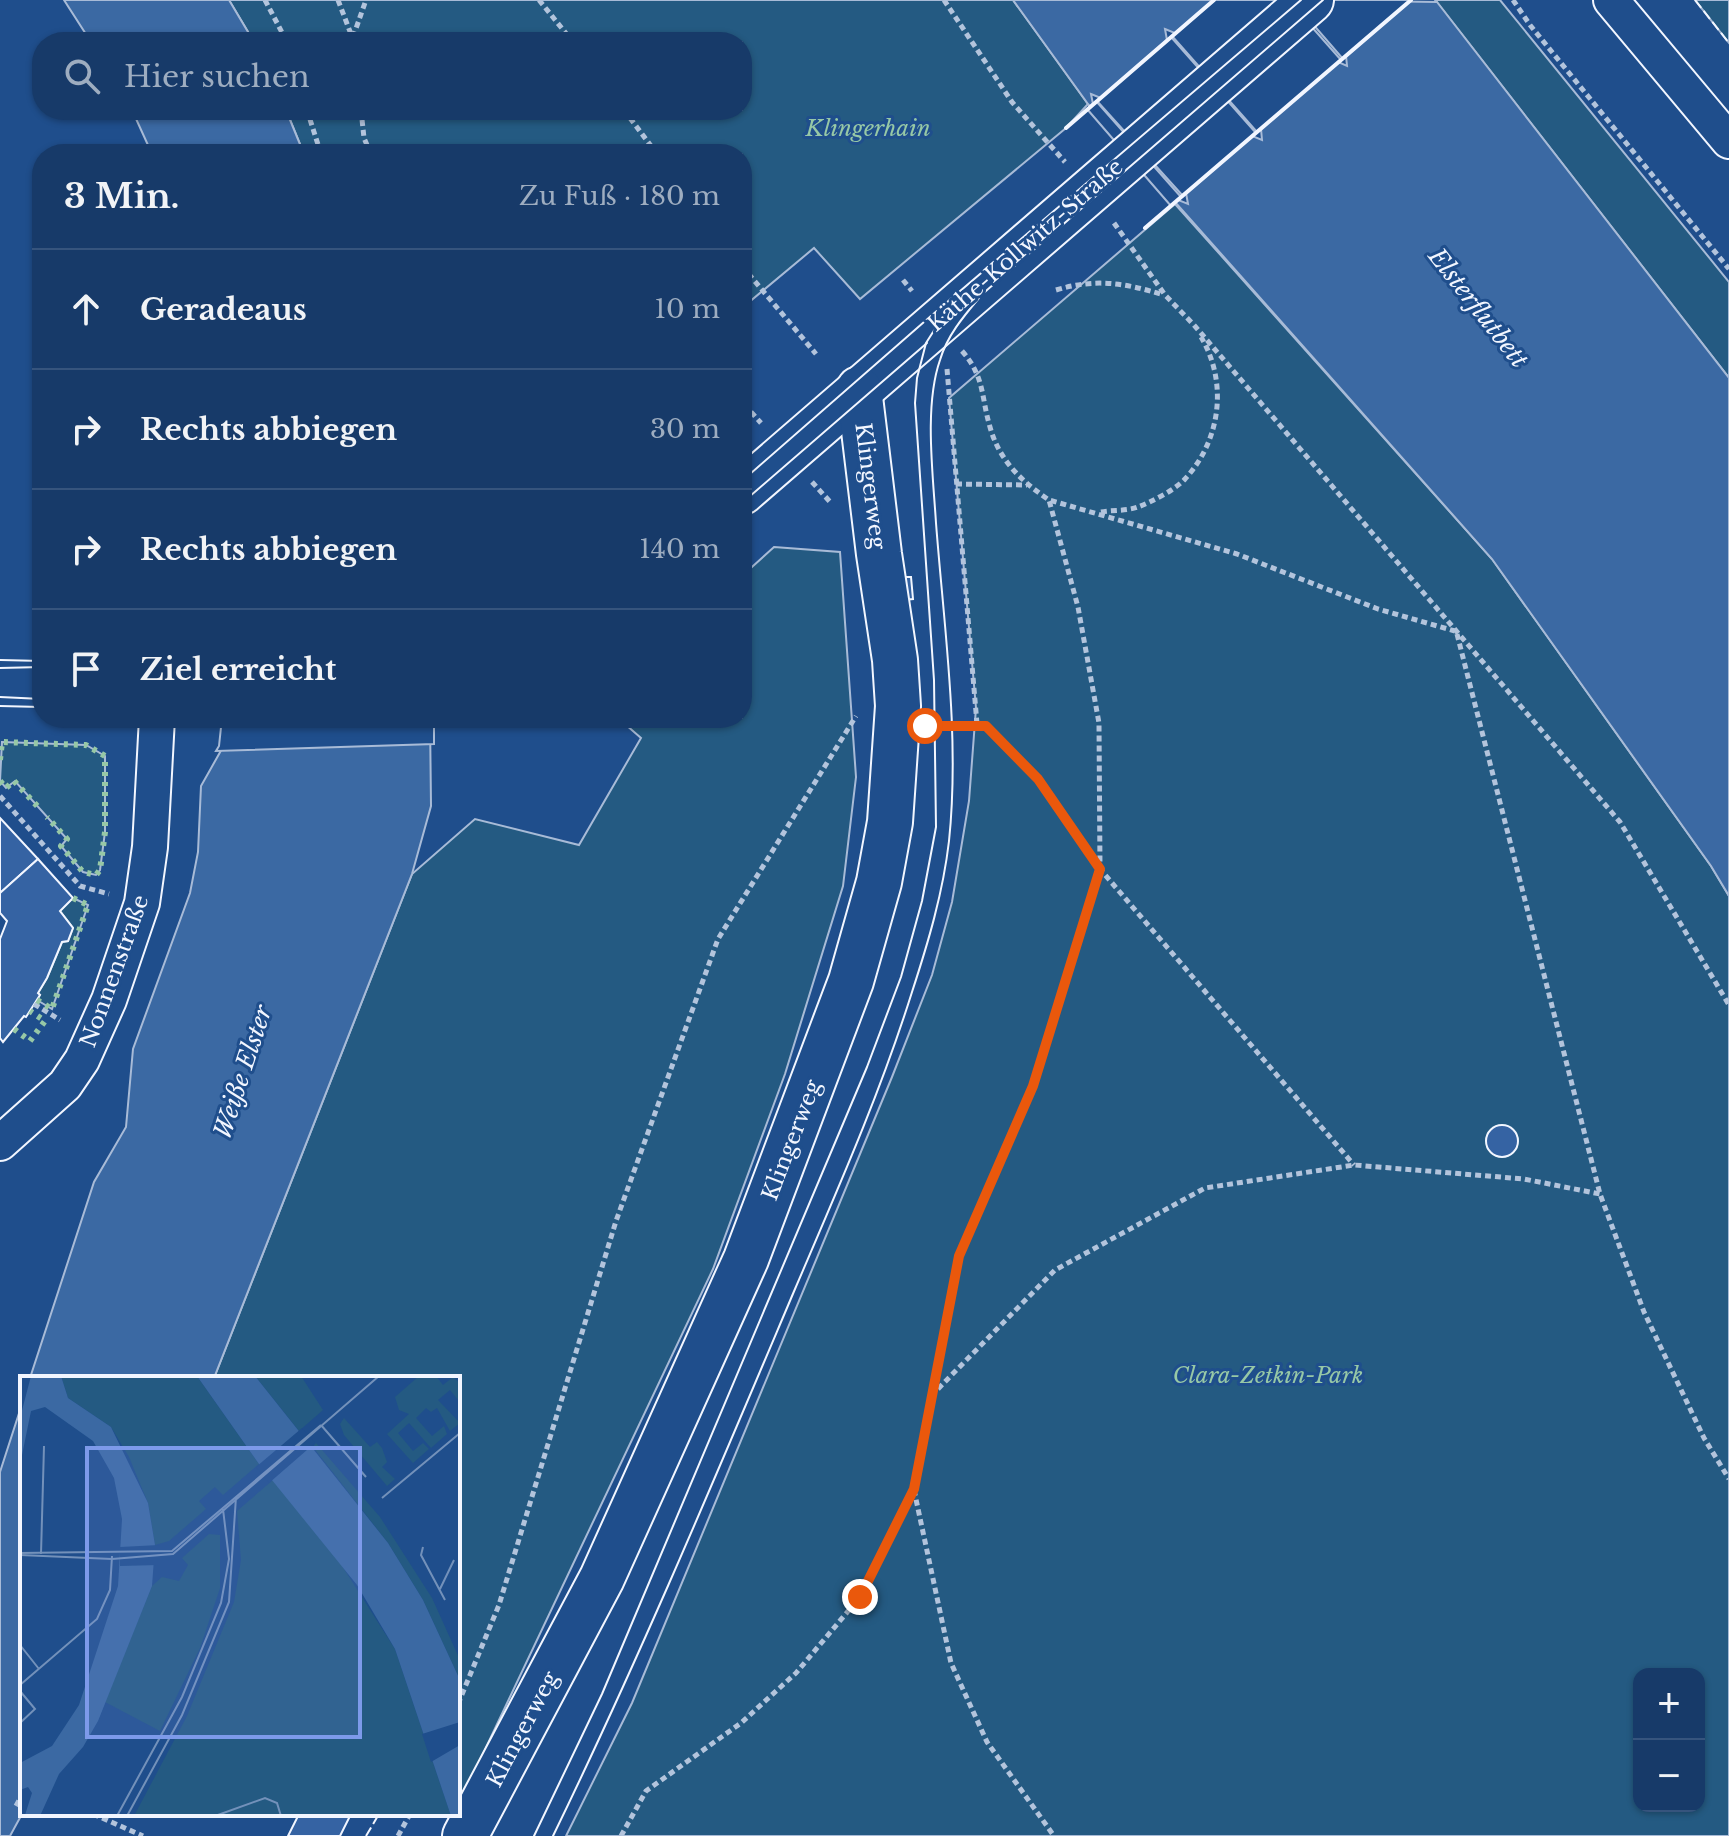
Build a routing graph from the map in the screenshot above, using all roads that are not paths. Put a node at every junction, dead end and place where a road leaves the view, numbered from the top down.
1 (1311, 0) edge
2 (1611, 0) edge
3 (1729, 141) edge
4 (859, 389) junction
5 (752, 483) edge
6 (0, 683) edge
7 (32, 684) edge
8 (156, 728) edge
9 (0, 1143) edge
10 (465, 1836) edge

1 - 4 main road, Käthe-Kollwitz-Straße
2 - 3 street
4 - 5 main road, Käthe-Kollwitz-Straße
4 - 10 main road, Klingerweg
6 - 7 main road
8 - 9 street, Nonnenstraße

